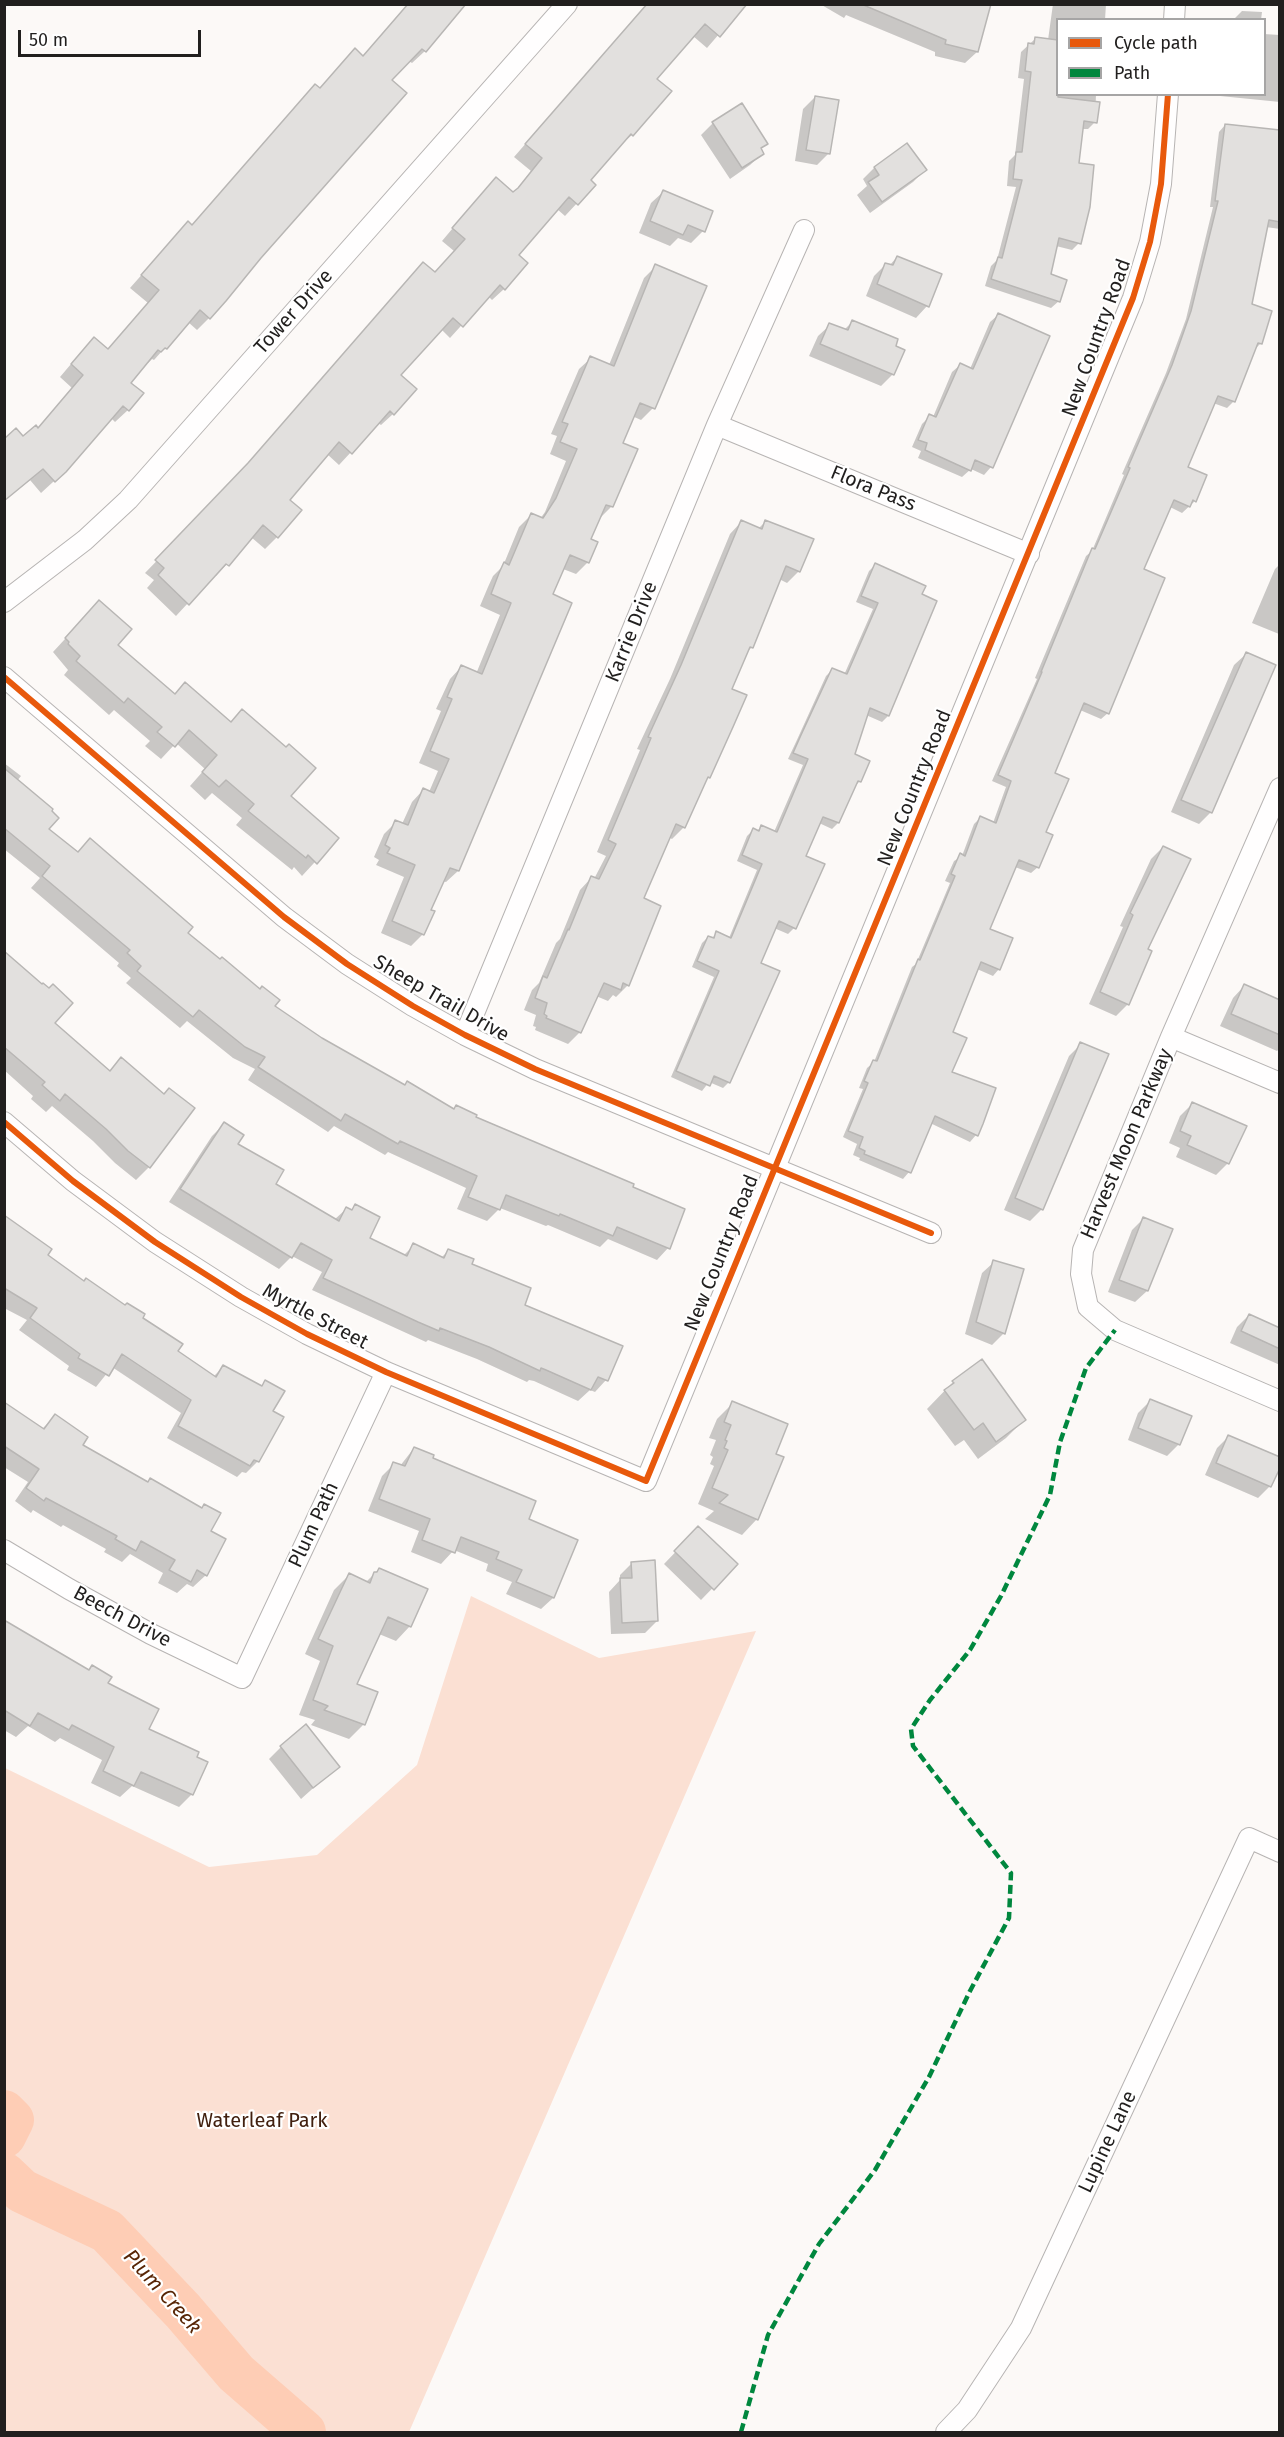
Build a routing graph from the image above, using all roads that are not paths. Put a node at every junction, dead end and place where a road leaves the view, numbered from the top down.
1 (567, 4) edge
2 (1168, 96) edge
3 (804, 230) dead end
4 (717, 425) junction
5 (1029, 554) junction
6 (4, 602) edge
7 (4, 677) edge
8 (1280, 788) edge
9 (465, 1035) junction
10 (1171, 1037) junction
11 (1280, 1083) edge
12 (4, 1122) edge
13 (775, 1168) junction
14 (931, 1233) dead end
15 (386, 1372) junction
16 (1280, 1401) edge
17 (646, 1481) joint
18 (4, 1550) edge
19 (242, 1678) joint
20 (1280, 1852) edge
21 (946, 2433) edge

1 - 6 street, Tower Drive
2 - 5 street, New Country Road
3 - 4 street, Karrie Drive
4 - 5 street, Flora Pass
4 - 9 street, Karrie Drive
5 - 13 street, New Country Road
7 - 9 street, Sheep Trail Drive
8 - 10 street, Harvest Moon Parkway
9 - 13 street, Sheep Trail Drive
10 - 11 street
10 - 16 street, Harvest Moon Parkway
12 - 15 street, Myrtle Street
13 - 14 street, Sheep Trail Drive
13 - 17 street, New Country Road
15 - 17 street, Myrtle Street
15 - 19 street, Plum Path
18 - 19 street, Beech Drive
20 - 21 street, Lupine Lane

